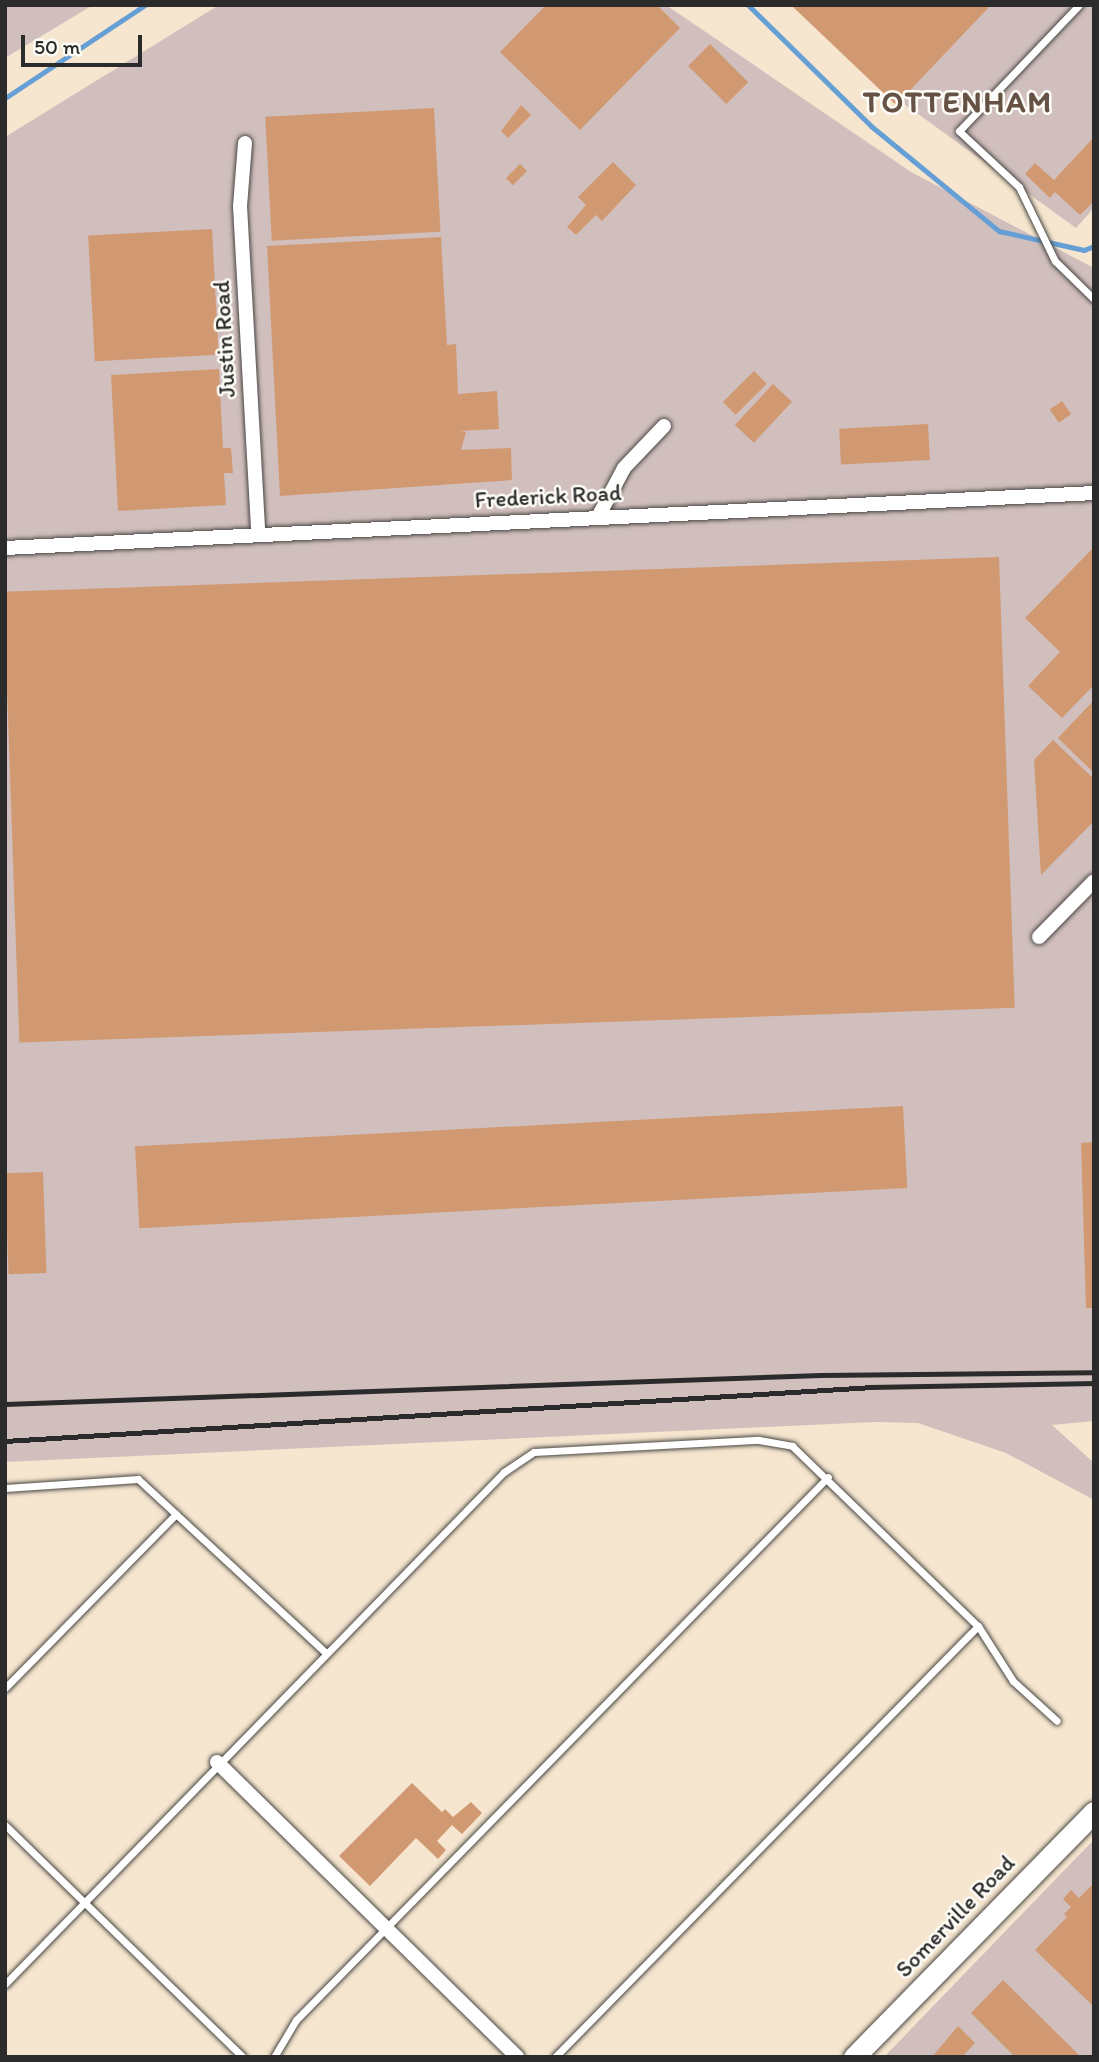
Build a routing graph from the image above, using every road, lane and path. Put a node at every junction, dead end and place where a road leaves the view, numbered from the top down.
1 (1080, 5) edge
2 (245, 143) dead end
3 (1094, 299) edge
4 (664, 426) dead end
5 (1094, 493) edge
6 (598, 517) junction
7 (258, 532) junction
8 (5, 548) edge
9 (1094, 881) edge
10 (1039, 937) dead end
11 (828, 1477) junction
12 (5, 1489) edge
13 (176, 1514) junction
14 (978, 1626) junction
15 (326, 1653) junction
16 (5, 1688) edge
17 (1057, 1721) dead end
18 (217, 1762) junction
19 (1094, 1812) edge
20 (5, 1825) edge
21 (83, 1902) junction
22 (386, 1928) junction
23 (5, 1984) edge
24 (243, 2057) edge
25 (274, 2057) edge
26 (517, 2057) edge
27 (555, 2057) edge
28 (854, 2057) edge

1 - 3 lane
2 - 7 street, Justin Road
4 - 6 street
5 - 6 street, Frederick Road
6 - 7 street, Frederick Road
7 - 8 street, Frederick Road
9 - 10 street
11 - 14 lane
11 - 15 lane
11 - 22 lane
12 - 13 lane
13 - 15 lane
13 - 16 lane
14 - 17 lane
14 - 27 lane
15 - 18 lane
18 - 21 lane
18 - 22 street
19 - 28 main road, Somerville Road
20 - 21 lane
21 - 23 lane
21 - 24 lane
22 - 25 lane
22 - 26 street

